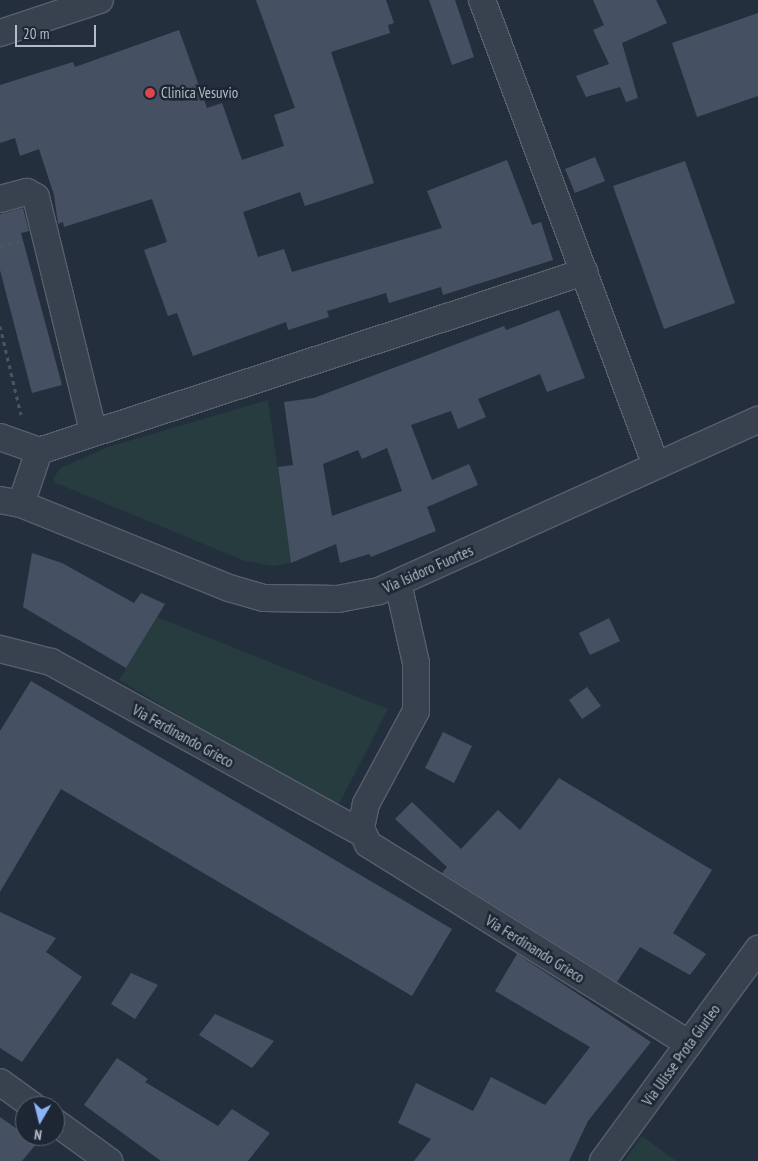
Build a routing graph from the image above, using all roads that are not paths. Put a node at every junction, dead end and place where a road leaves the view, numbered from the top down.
1 (100, 0) edge
2 (482, 0) edge
3 (0, 33) edge
4 (0, 199) edge
5 (584, 272) junction
6 (758, 420) edge
7 (93, 431) junction
8 (20, 443) edge
9 (656, 466) junction
10 (11, 502) edge
11 (398, 583) junction
12 (0, 649) edge
13 (362, 833) junction
14 (758, 949) edge
15 (689, 1044) junction
16 (0, 1082) edge
17 (19, 1096) edge
18 (65, 1129) edge
19 (108, 1161) edge
20 (603, 1161) edge

1 - 3 street
2 - 5 street
4 - 7 street
5 - 7 street
5 - 9 street
6 - 9 street, Via Isidoro Fuortes
7 - 8 street
8 - 10 street
9 - 11 street, Via Isidoro Fuortes
10 - 11 street, Via Isidoro Fuortes
11 - 13 street
12 - 13 street, Via Ferdinando Grieco
13 - 15 street, Via Ferdinando Grieco
14 - 15 street, Via Ulisse Prota Giurleo
15 - 20 street, Via Ulisse Prota Giurleo
16 - 17 street
18 - 19 street

